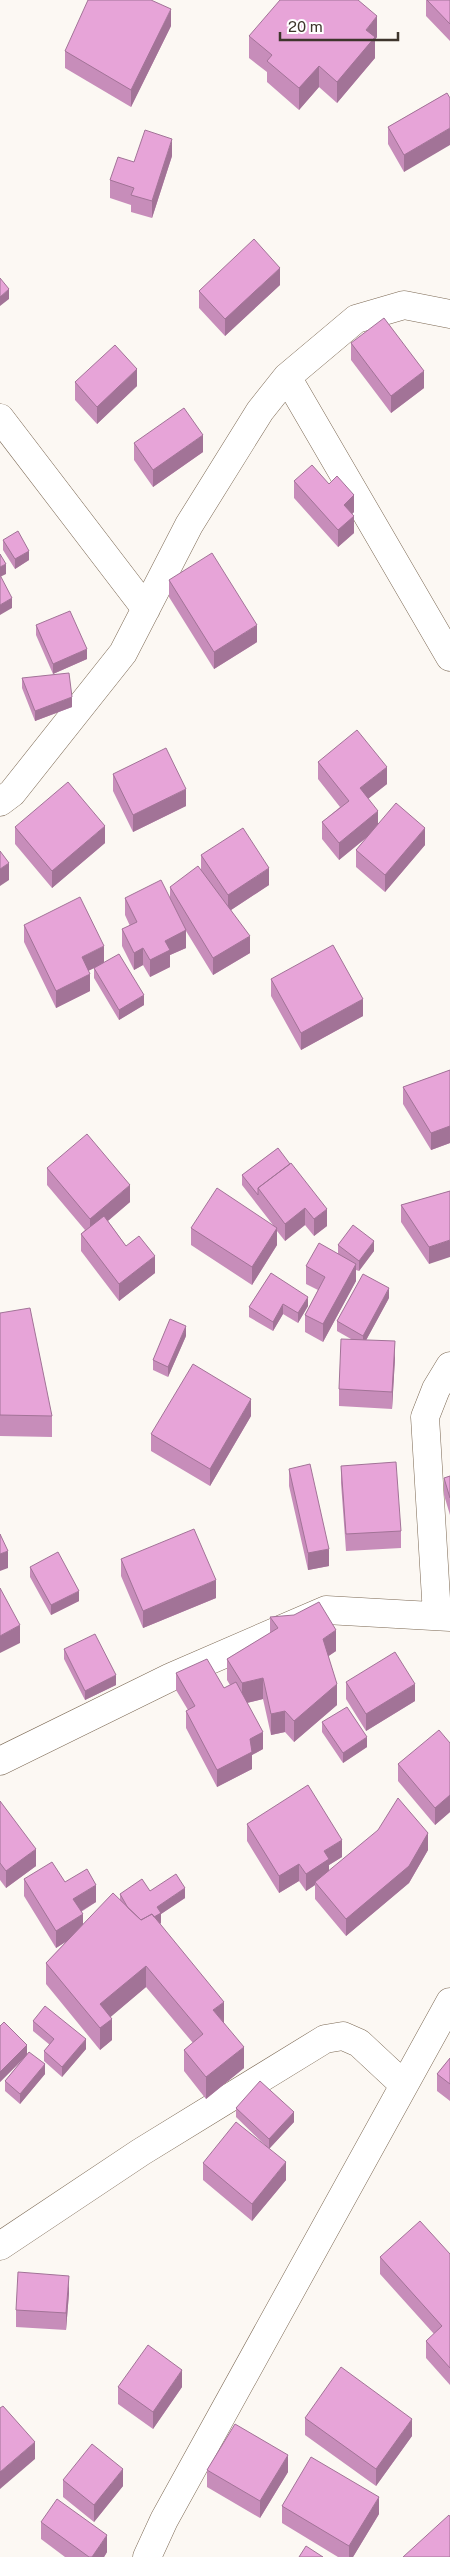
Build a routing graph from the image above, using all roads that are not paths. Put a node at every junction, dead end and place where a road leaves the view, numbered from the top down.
1 (450, 314) edge
2 (287, 377) junction
3 (0, 418) edge
4 (146, 608) junction
5 (450, 657) edge
6 (0, 802) edge
7 (450, 1366) edge
8 (443, 1616) edge
9 (0, 1761) edge
10 (450, 2002) edge
11 (404, 2086) junction
12 (0, 2246) edge
13 (147, 2557) edge

1 - 2 street
2 - 4 street
2 - 5 street
3 - 4 street
4 - 6 street
7 - 8 street
8 - 9 street
10 - 11 street
11 - 12 street
11 - 13 street

